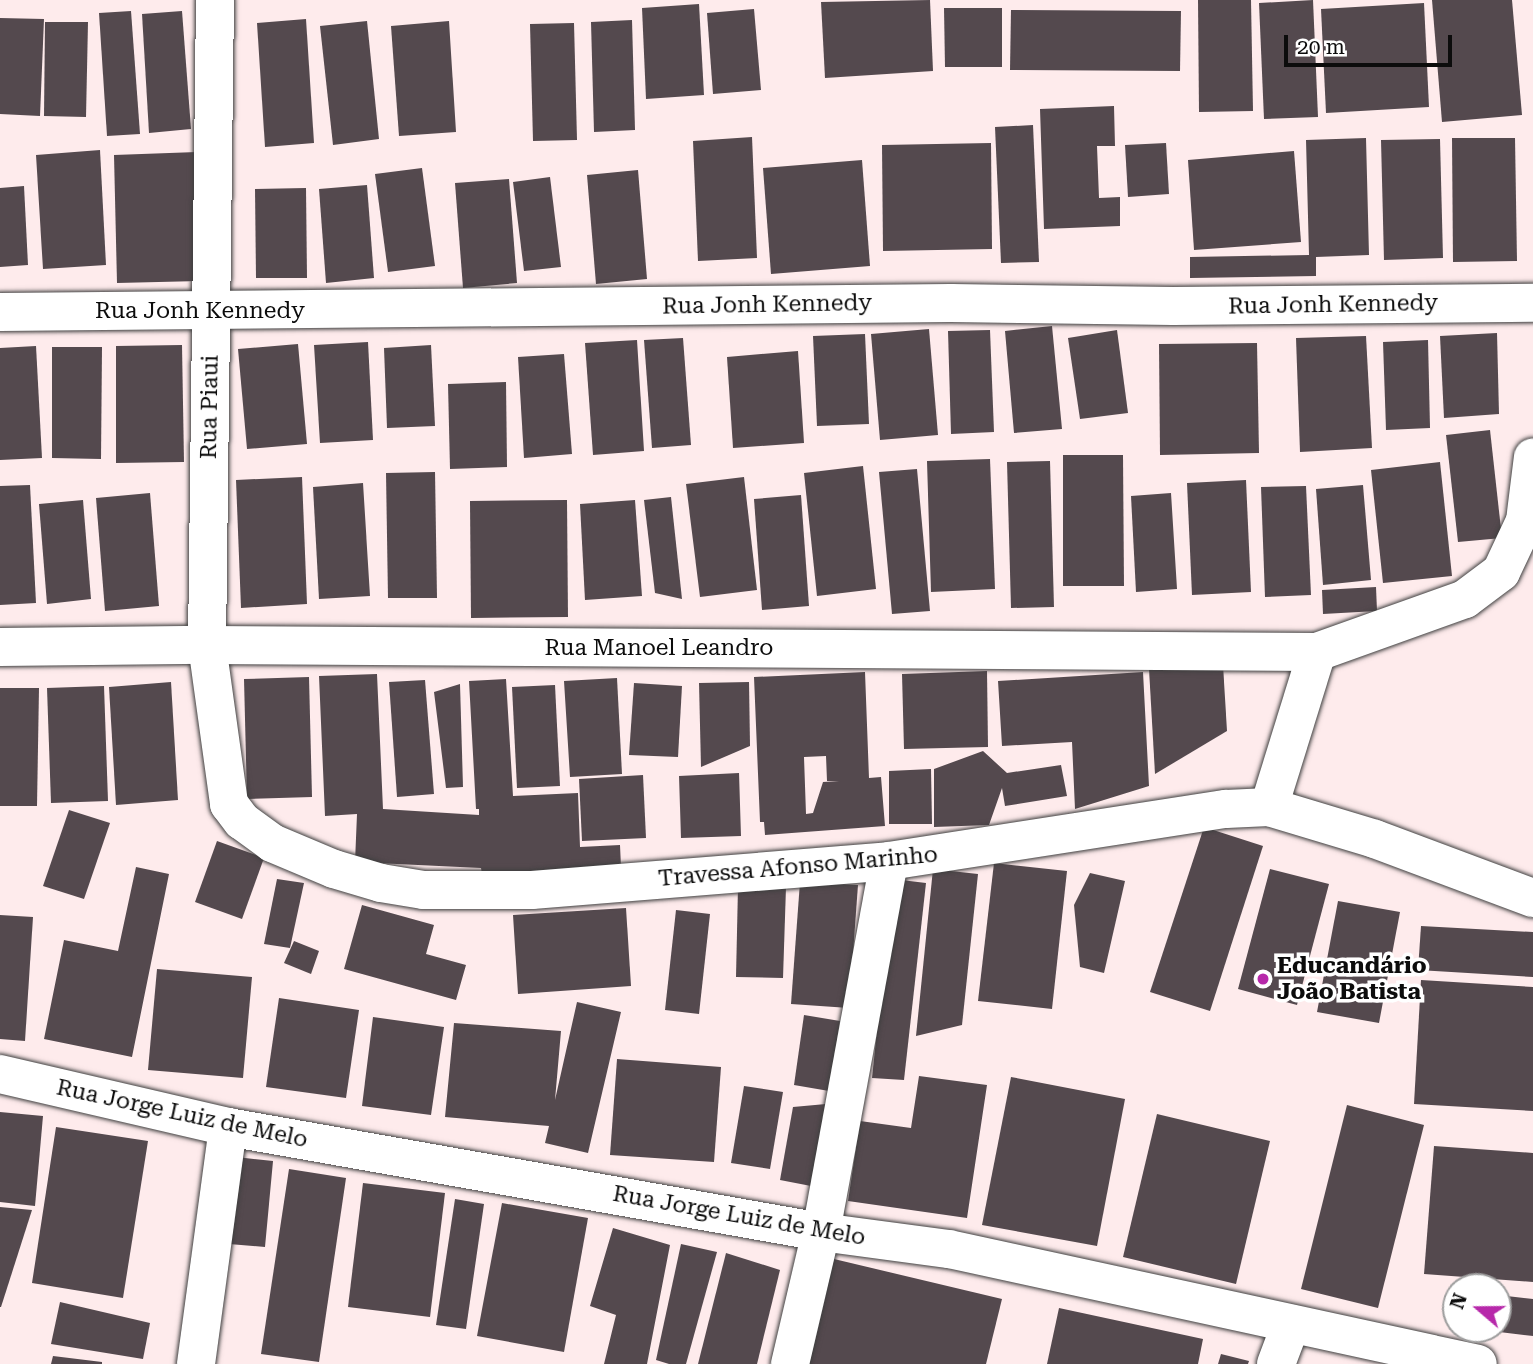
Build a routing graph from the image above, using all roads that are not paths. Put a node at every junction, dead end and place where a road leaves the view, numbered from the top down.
1 (215, 0) edge
2 (1533, 303) edge
3 (0, 312) edge
4 (211, 312) junction
5 (1533, 457) edge
6 (207, 645) junction
7 (0, 647) edge
8 (1317, 652) junction
9 (1269, 807) junction
10 (889, 861) junction
11 (1533, 898) edge
12 (0, 1074) edge
13 (228, 1127) junction
14 (821, 1231) junction
15 (1292, 1324) junction
16 (196, 1364) edge
17 (790, 1364) edge
18 (1276, 1364) edge
19 (1478, 1364) edge

1 - 4 street, Rua Piaui
2 - 4 street, Rua Jonh Kennedy
3 - 4 street, Rua Jonh Kennedy
4 - 6 street, Rua Piaui
5 - 8 street
6 - 7 street, Rua Manoel Leandro
6 - 8 street, Rua Manoel Leandro
6 - 10 street, Travessa Afonso Marinho
8 - 9 street
9 - 10 street, Travessa Afonso Marinho
9 - 11 street, Travessa Afonso Marinho
10 - 14 street
12 - 13 street, Rua Jorge Luiz de Melo
13 - 14 street, Rua Jorge Luiz de Melo
13 - 16 street
14 - 15 street, Rua Jorge Luiz de Melo
14 - 17 street
15 - 18 street
15 - 19 street, Rua Jorge Luiz de Melo

